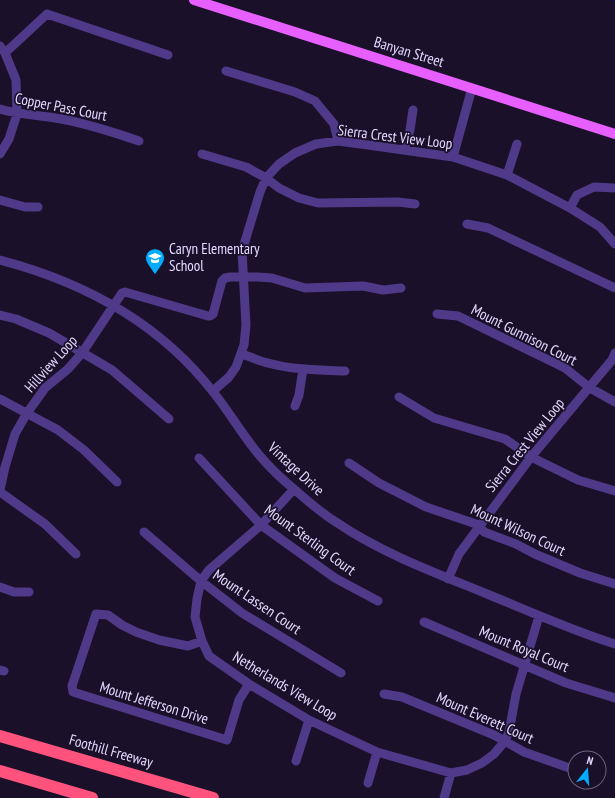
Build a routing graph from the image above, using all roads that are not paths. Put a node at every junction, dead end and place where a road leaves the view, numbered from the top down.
1 (194, 0) edge
2 (3, 49) edge
3 (168, 54) dead end
4 (226, 71) dead end
5 (472, 88) junction
6 (0, 109) edge
7 (413, 110) dead end
8 (17, 114) junction
9 (615, 134) edge
10 (139, 140) dead end
11 (338, 141) junction
12 (517, 144) dead end
13 (404, 150) junction
14 (0, 154) edge
15 (202, 154) dead end
16 (453, 157) junction
17 (507, 175) junction
18 (266, 178) junction
19 (615, 188) edge
20 (0, 200) edge
21 (415, 204) dead end
22 (38, 207) dead end
23 (570, 208) junction
24 (467, 224) dead end
25 (615, 244) edge
26 (0, 260) edge
27 (244, 277) junction
28 (401, 288) dead end
29 (615, 288) edge
30 (114, 306) junction
31 (437, 314) dead end
32 (0, 315) edge
33 (82, 353) junction
34 (615, 353) edge
35 (242, 354) junction
36 (303, 369) junction
37 (345, 371) dead end
38 (590, 388) junction
39 (213, 391) junction
40 (399, 397) dead end
41 (0, 399) edge
42 (615, 402) edge
43 (295, 406) dead end
44 (27, 413) junction
45 (169, 419) dead end
46 (530, 457) junction
47 (199, 458) dead end
48 (349, 463) dead end
49 (117, 482) dead end
50 (294, 489) junction
51 (0, 491) edge
52 (615, 492) edge
53 (260, 525) junction
54 (479, 525) junction
55 (144, 532) dead end
56 (76, 554) dead end
57 (448, 579) junction
58 (201, 581) junction
59 (615, 584) edge
60 (0, 587) edge
61 (29, 592) dead end
62 (378, 601) dead end
63 (539, 616) junction
64 (424, 622) dead end
65 (202, 641) junction
66 (615, 644) edge
67 (524, 665) junction
68 (341, 673) dead end
69 (250, 684) junction
70 (384, 694) dead end
71 (615, 698) edge
72 (310, 720) junction
73 (0, 736) edge
74 (505, 741) junction
75 (377, 752) junction
76 (296, 761) dead end
77 (567, 767) edge
78 (0, 771) edge
79 (451, 773) junction
80 (368, 783) dead end
81 (92, 798) edge
82 (213, 798) edge
83 (444, 798) edge

1 - 5 main road, Banyan Street
2 - 3 street
2 - 8 street
4 - 11 street
5 - 9 main road, Banyan Street
5 - 16 street
6 - 8 street, Copper Pass Court
7 - 13 street
8 - 10 street, Copper Pass Court
8 - 14 street
11 - 13 street, Sierra Crest View Loop
11 - 18 street, Sierra Crest View Loop
12 - 17 street
13 - 16 street, Sierra Crest View Loop
15 - 18 street
16 - 17 street, Sierra Crest View Loop
17 - 23 street, Sierra Crest View Loop
18 - 21 street
18 - 27 street, Sierra Crest View Loop
19 - 23 street
20 - 22 street
23 - 25 street, Sierra Crest View Loop
24 - 29 street
26 - 30 street, Vintage Drive
27 - 28 street
27 - 30 street, Hillview Loop
27 - 35 street, Sierra Crest View Loop
30 - 33 street, Hillview Loop
30 - 39 street, Vintage Drive
31 - 38 street, Mount Gunnison Court
32 - 33 street
33 - 44 street, Hillview Loop
33 - 45 street
34 - 38 street, Sierra Crest View Loop
35 - 36 street
35 - 39 street, Sierra Crest View Loop
36 - 37 street
36 - 43 street
38 - 42 street, Mount Gunnison Court
38 - 46 street, Sierra Crest View Loop
39 - 50 street, Vintage Drive
40 - 46 street
41 - 44 street
44 - 49 street
44 - 51 street, Hillview Loop
46 - 52 street
46 - 54 street, Sierra Crest View Loop
47 - 53 street, Mount Sterling Court
48 - 54 street, Mount Wilson Court
50 - 53 street, Netherlands View Loop
50 - 57 street, Vintage Drive
51 - 56 street
53 - 58 street, Netherlands View Loop
53 - 62 street, Mount Sterling Court
54 - 57 street, Sierra Crest View Loop
54 - 59 street, Mount Wilson Court
55 - 58 street, Mount Lassen Court
57 - 63 street, Vintage Drive
58 - 65 street, Netherlands View Loop
58 - 68 street, Mount Lassen Court
60 - 61 street
63 - 66 street, Vintage Drive
63 - 67 street, Netherlands View Loop
64 - 67 street, Mount Royal Court
65 - 69 street, Netherlands View Loop
65 - 69 street, Mount Jefferson Drive
67 - 71 street, Mount Royal Court
67 - 74 street, Netherlands View Loop
69 - 72 street, Netherlands View Loop
70 - 74 street, Mount Everett Court
72 - 75 street, Netherlands View Loop
72 - 76 street
73 - 82 highway, Foothill Freeway
74 - 77 street, Mount Everett Court
74 - 79 street, Netherlands View Loop
75 - 79 street, Netherlands View Loop
75 - 80 street
78 - 81 highway
79 - 83 street

